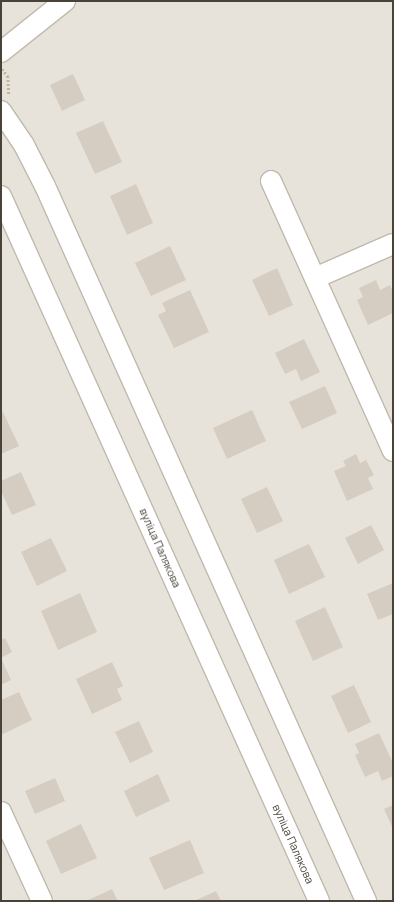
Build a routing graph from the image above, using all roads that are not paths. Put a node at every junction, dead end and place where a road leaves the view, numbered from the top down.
1 (64, 1) edge
2 (1, 52) edge
3 (1, 112) edge
4 (271, 181) dead end
5 (1, 196) edge
6 (393, 244) edge
7 (315, 278) junction
8 (393, 451) edge
9 (1, 812) edge
10 (42, 901) edge
11 (319, 901) edge
12 (366, 901) edge

1 - 2 street
3 - 12 street
4 - 7 street
5 - 11 street, вуліца Палякова
6 - 7 street
7 - 8 street
9 - 10 street

